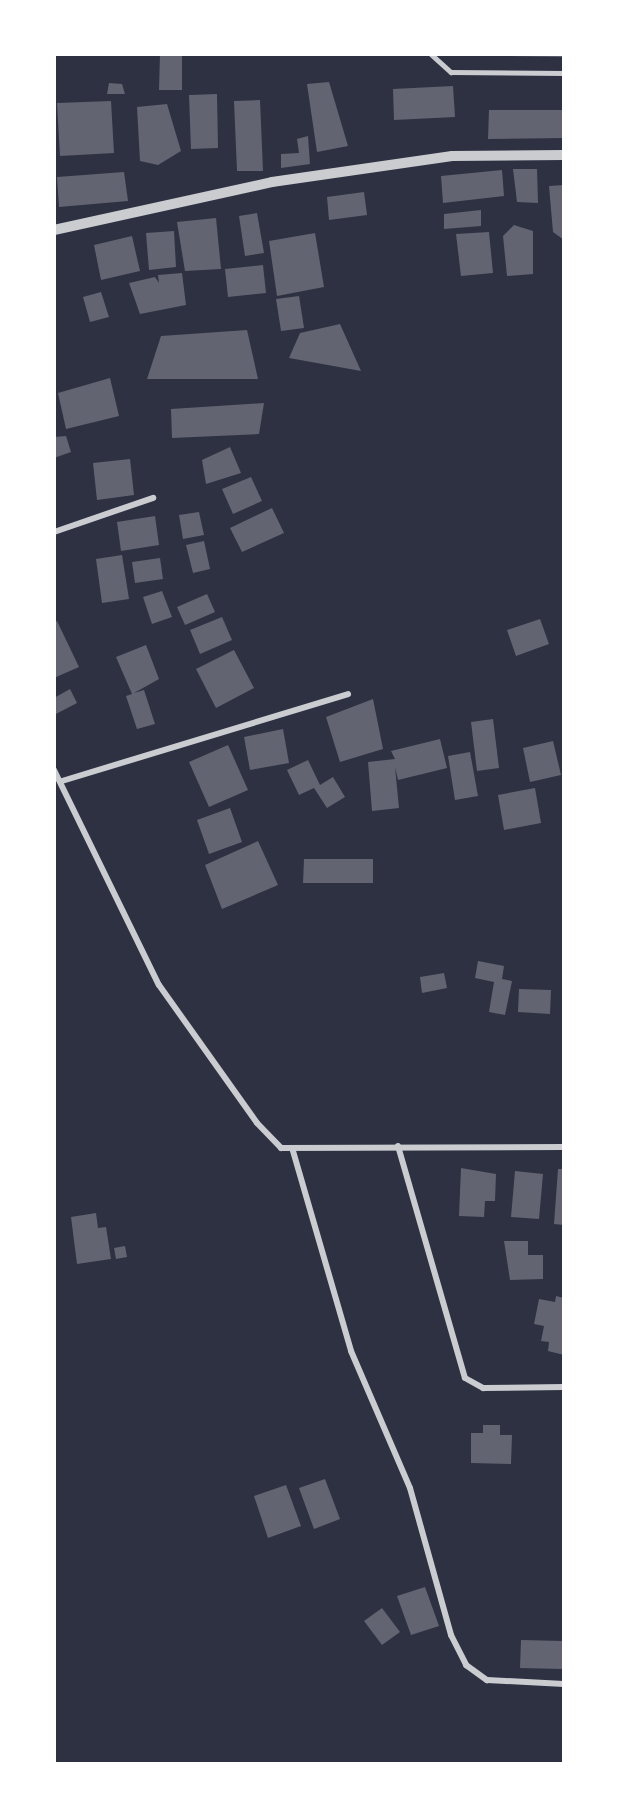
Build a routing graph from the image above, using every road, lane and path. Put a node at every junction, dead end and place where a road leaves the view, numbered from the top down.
1 (431, 54) edge
2 (564, 73) edge
3 (564, 155) edge
4 (54, 230) edge
5 (153, 498) dead end
6 (54, 532) edge
7 (348, 694) dead end
8 (54, 770) edge
9 (62, 781) junction
10 (398, 1146) junction
11 (564, 1147) edge
12 (293, 1150) junction
13 (564, 1387) edge
14 (564, 1684) edge

1 - 2 lane
3 - 4 street
5 - 6 street
7 - 9 street
8 - 9 street
9 - 12 street
10 - 11 street
10 - 12 street
10 - 13 street
12 - 14 street

